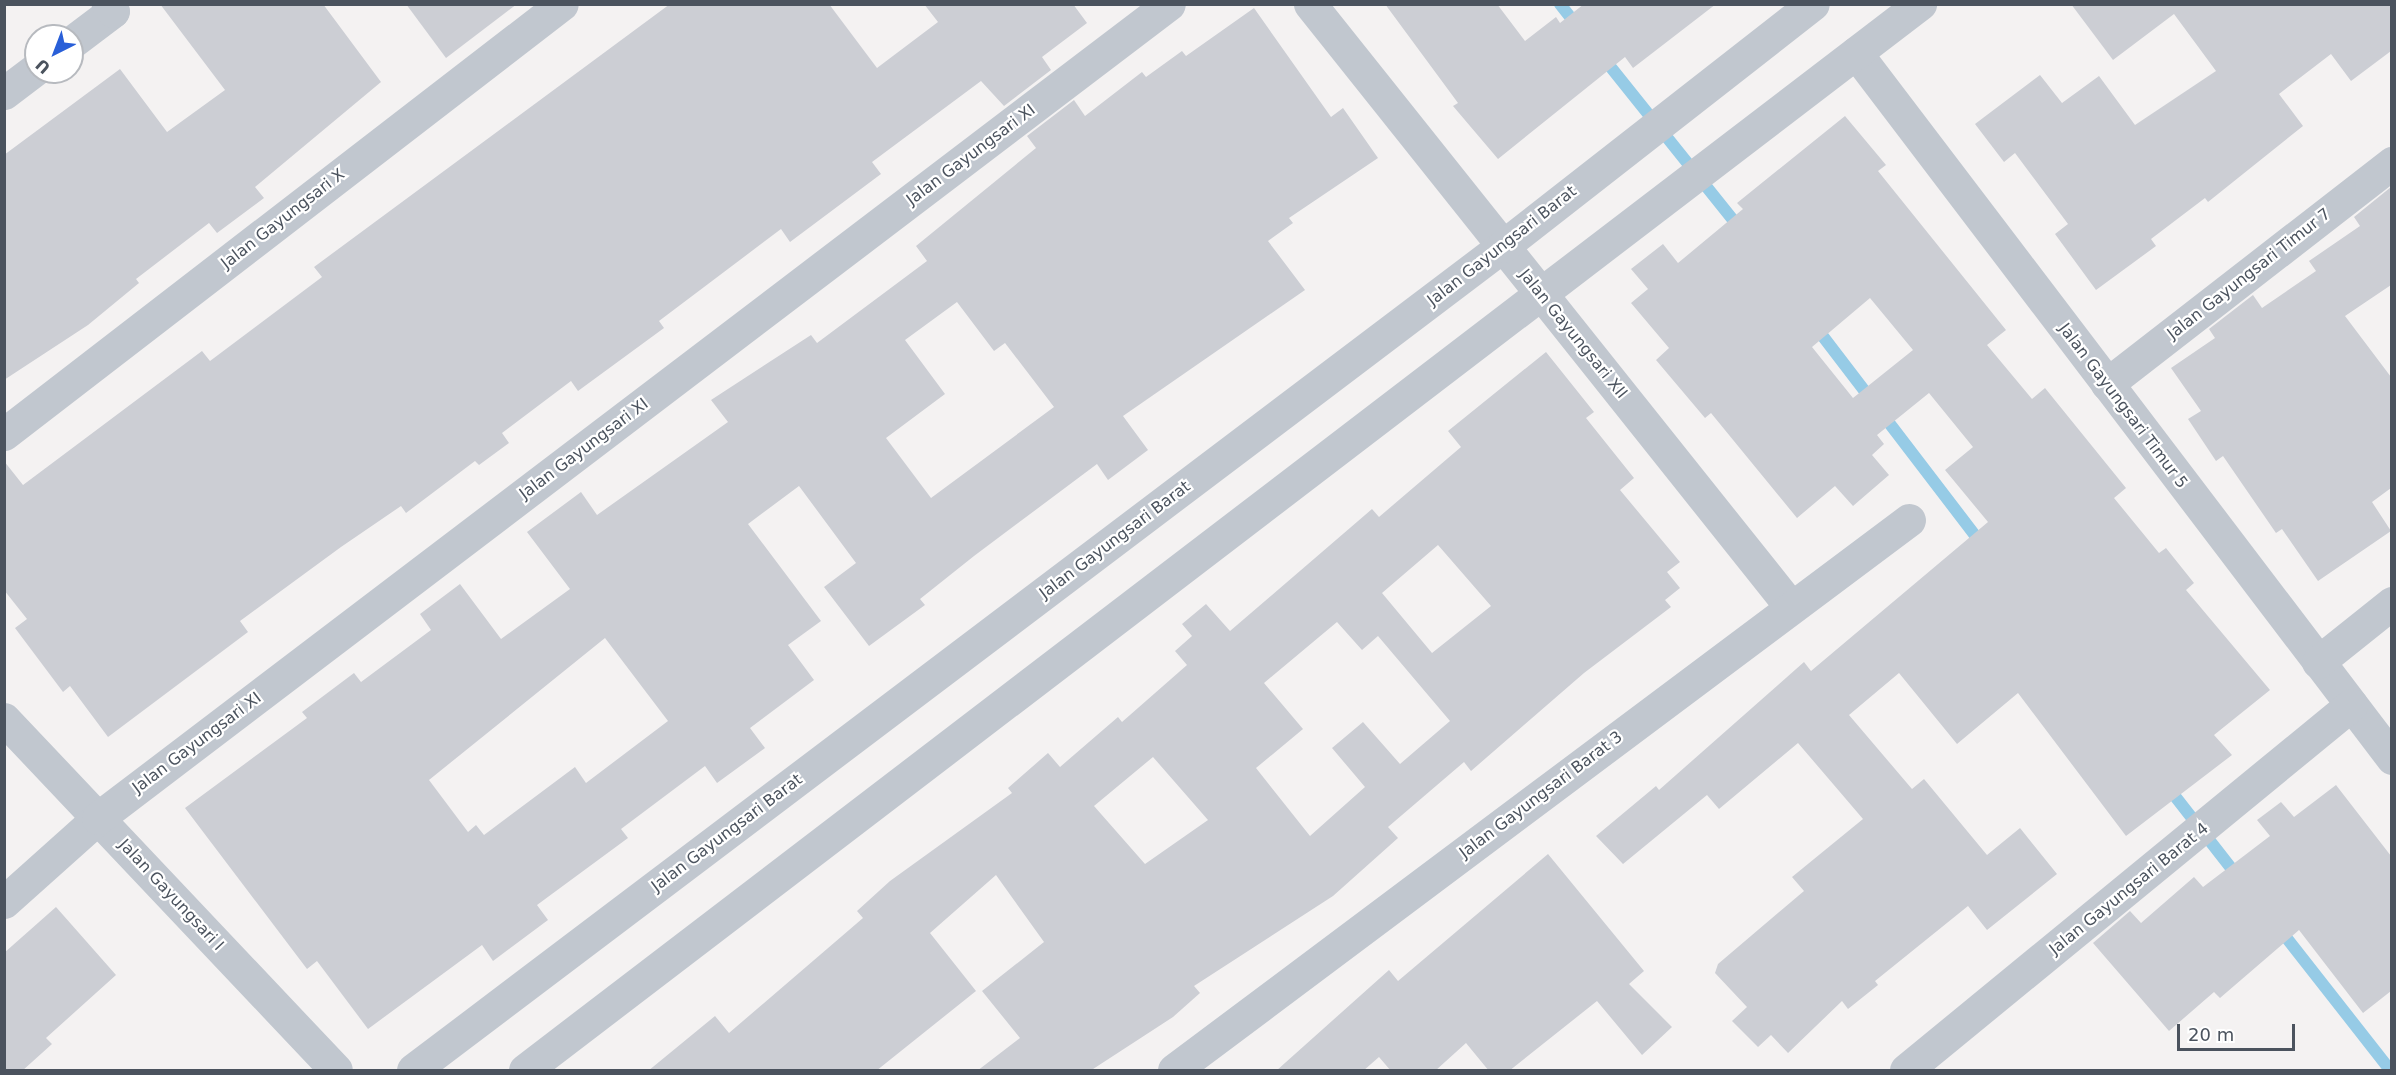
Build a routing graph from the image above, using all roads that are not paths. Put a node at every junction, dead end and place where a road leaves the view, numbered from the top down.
1 (108, 4) edge
2 (562, 4) edge
3 (1169, 4) edge
4 (1310, 4) edge
5 (1813, 4) edge
6 (1920, 4) edge
7 (84, 33) edge
8 (1856, 54) junction
9 (24, 78) edge
10 (4, 93) edge
11 (2391, 163) edge
12 (1503, 246) junction
13 (1541, 294) junction
14 (2107, 384) junction
15 (4, 434) edge
16 (1909, 520) dead end
17 (2391, 603) edge
18 (1791, 607) junction
19 (2318, 662) junction
20 (2351, 705) junction
21 (4, 719) edge
22 (2391, 758) edge
23 (98, 818) junction
24 (4, 902) edge
25 (336, 1071) edge
26 (413, 1071) edge
27 (525, 1071) edge
28 (1174, 1071) edge
29 (1906, 1071) edge

1 - 7 street
2 - 15 street, Jalan Gayungsari X
3 - 23 street, Jalan Gayungsari XI
4 - 12 street, Jalan Gayungsari XII
5 - 12 street, Jalan Gayungsari Barat
6 - 8 street
8 - 13 street
8 - 14 street, Jalan Gayungsari Timur 5
9 - 10 street
11 - 14 street, Jalan Gayungsari Timur 7
12 - 13 street, Jalan Gayungsari XII
12 - 26 street, Jalan Gayungsari Barat
13 - 18 street, Jalan Gayungsari XII
13 - 27 street
14 - 19 street, Jalan Gayungsari Timur 5
16 - 18 street, Jalan Gayungsari Barat 3
17 - 19 street
18 - 28 street, Jalan Gayungsari Barat 3
19 - 20 street, Jalan Gayungsari Timur 5
20 - 22 street, Jalan Gayungsari Timur 5
20 - 29 street, Jalan Gayungsari Barat 4
21 - 23 street, Jalan Gayungsari I
23 - 24 street, Jalan Gayungsari XI
23 - 25 street, Jalan Gayungsari I

